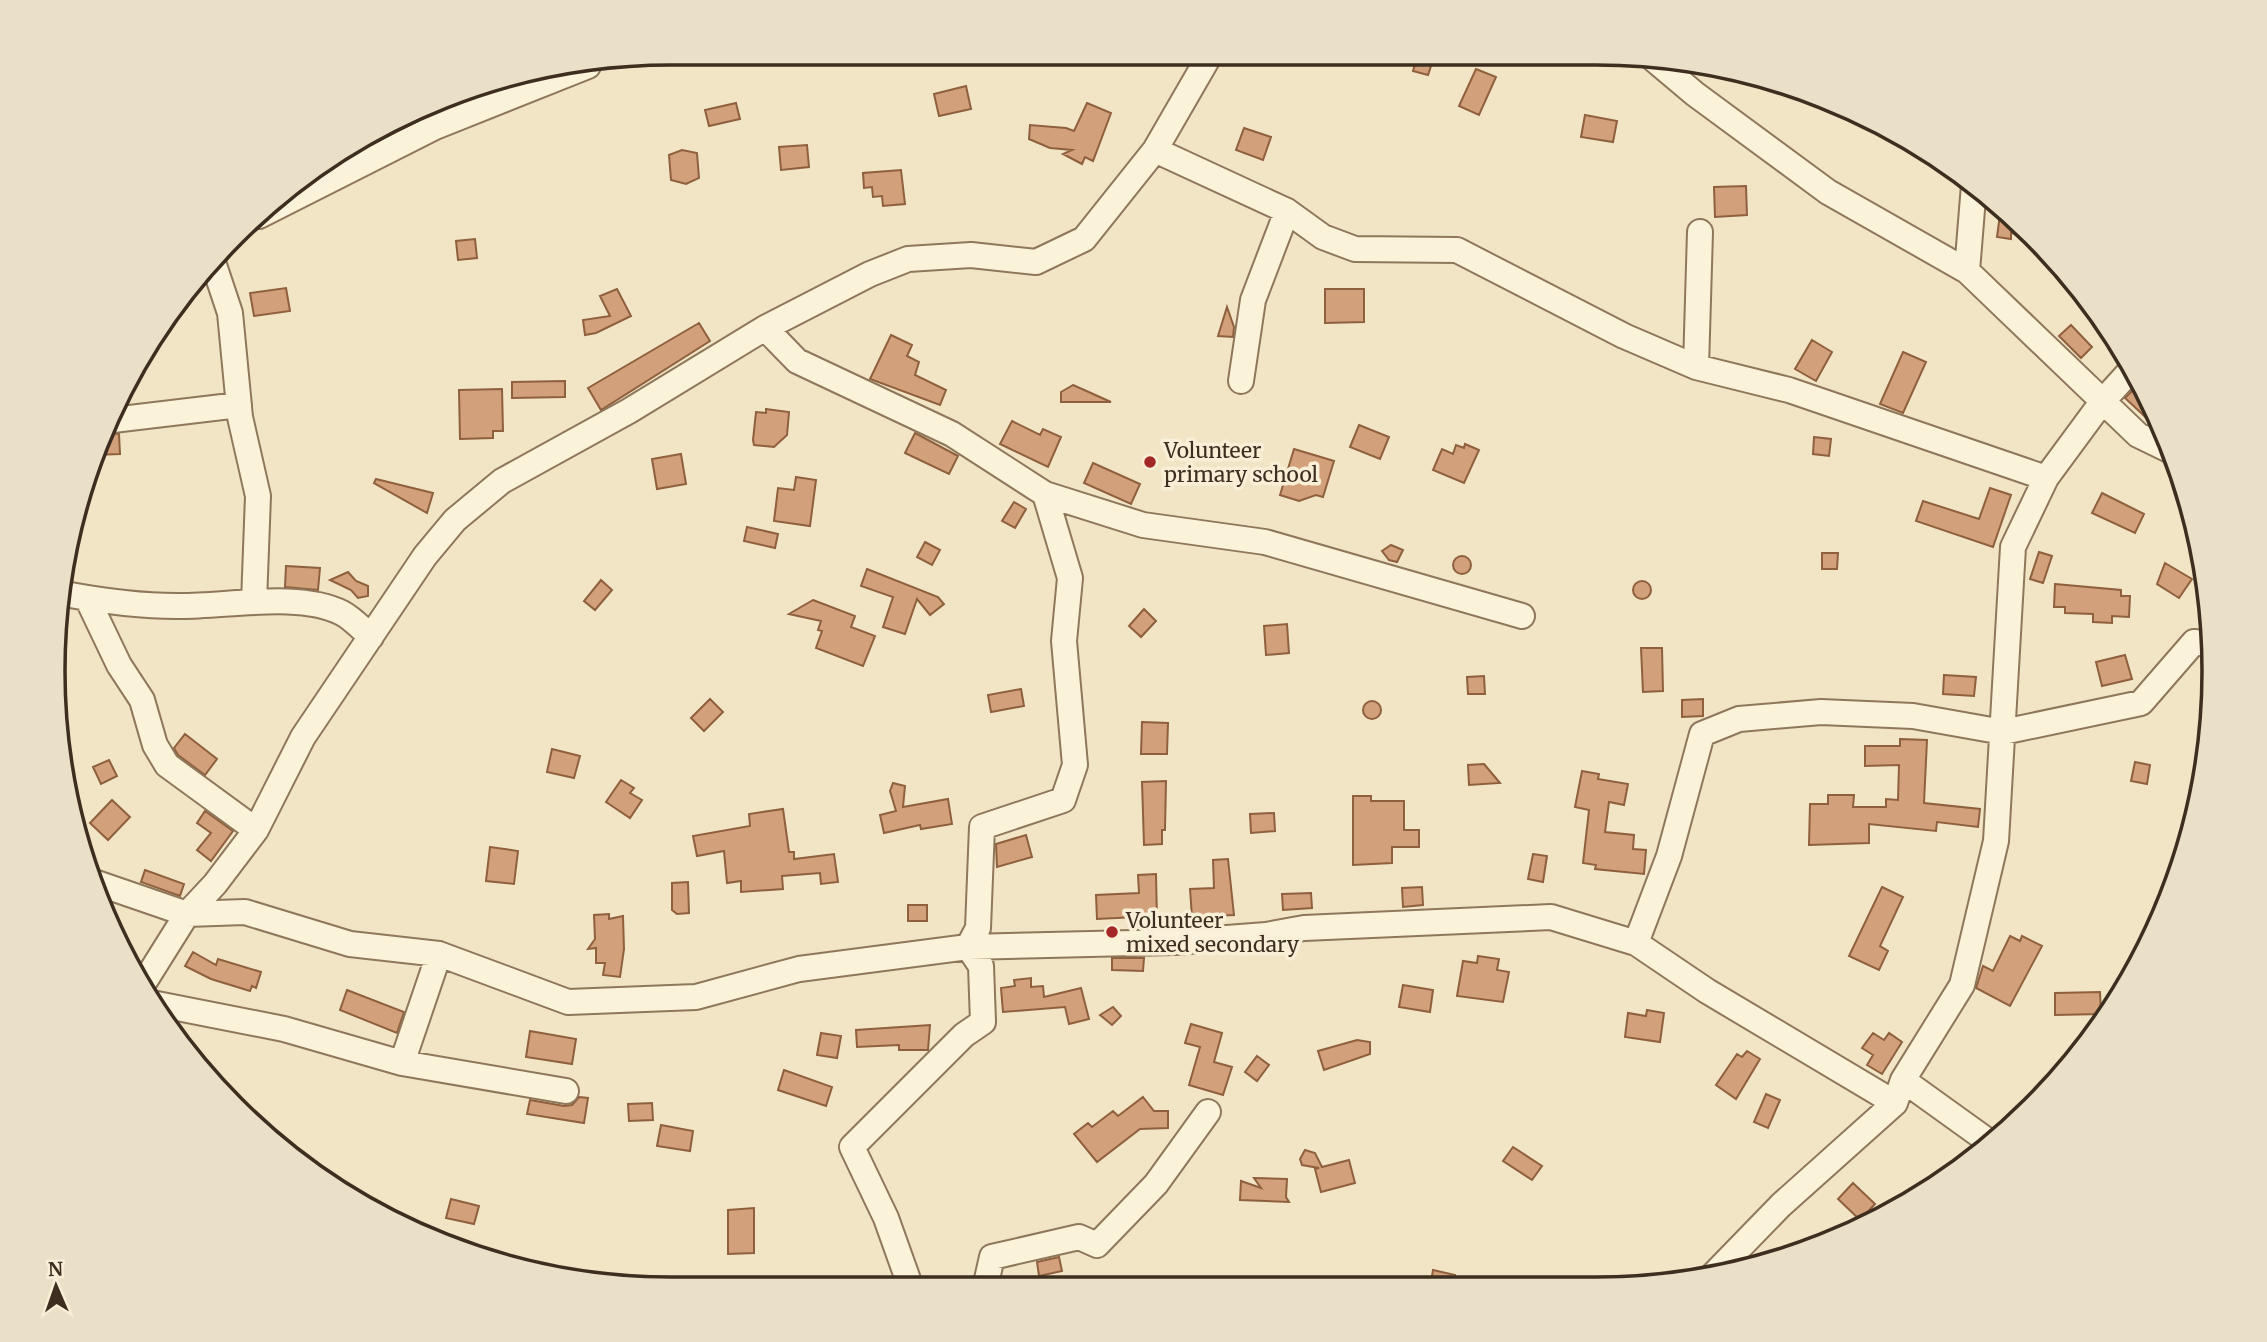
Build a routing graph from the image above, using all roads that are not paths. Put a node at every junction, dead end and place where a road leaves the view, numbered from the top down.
1 (1204, 65) edge
2 (1665, 69) edge
3 (569, 74) edge
4 (1155, 150) junction
5 (1973, 196) edge
6 (288, 201) edge
7 (1287, 211) junction
8 (1700, 232) dead end
9 (216, 270) edge
10 (1966, 271) junction
11 (765, 328) junction
12 (1696, 367) junction
13 (2125, 376) edge
14 (1241, 381) dead end
15 (2102, 402) junction
16 (239, 405) junction
17 (120, 419) edge
18 (2158, 445) edge
19 (2046, 478) junction
20 (1045, 494) junction
21 (76, 596) edge
22 (254, 602) junction
23 (1522, 616) dead end
24 (370, 637) junction
25 (2201, 643) edge
26 (2003, 732) junction
27 (256, 830) junction
28 (104, 886) edge
29 (187, 914) junction
30 (1636, 943) junction
31 (968, 947) junction
32 (439, 954) junction
33 (148, 977) edge
34 (166, 1006) edge
35 (402, 1063) junction
36 (566, 1091) dead end
37 (1899, 1092) junction
38 (1208, 1112) dead end
39 (1982, 1138) edge
40 (1724, 1264) edge
41 (907, 1277) edge
42 (987, 1277) edge

1 - 4 street
2 - 10 street
3 - 6 street
4 - 7 street
4 - 11 street
5 - 10 street
7 - 12 street
7 - 14 street
8 - 12 street
9 - 16 street
10 - 15 street
11 - 20 street
11 - 24 street
12 - 19 street
13 - 15 street
15 - 18 street
15 - 19 street
16 - 17 street
16 - 22 street
19 - 26 street
20 - 23 street
20 - 31 street
21 - 22 street
21 - 27 street
22 - 24 street
24 - 27 street
25 - 26 street
26 - 30 street
26 - 37 street
27 - 29 street
28 - 29 street
29 - 32 street
29 - 33 street
30 - 31 street
30 - 37 street
31 - 32 street
31 - 41 street
32 - 35 street
34 - 35 street
35 - 36 street
37 - 39 street
37 - 40 street
38 - 42 street

